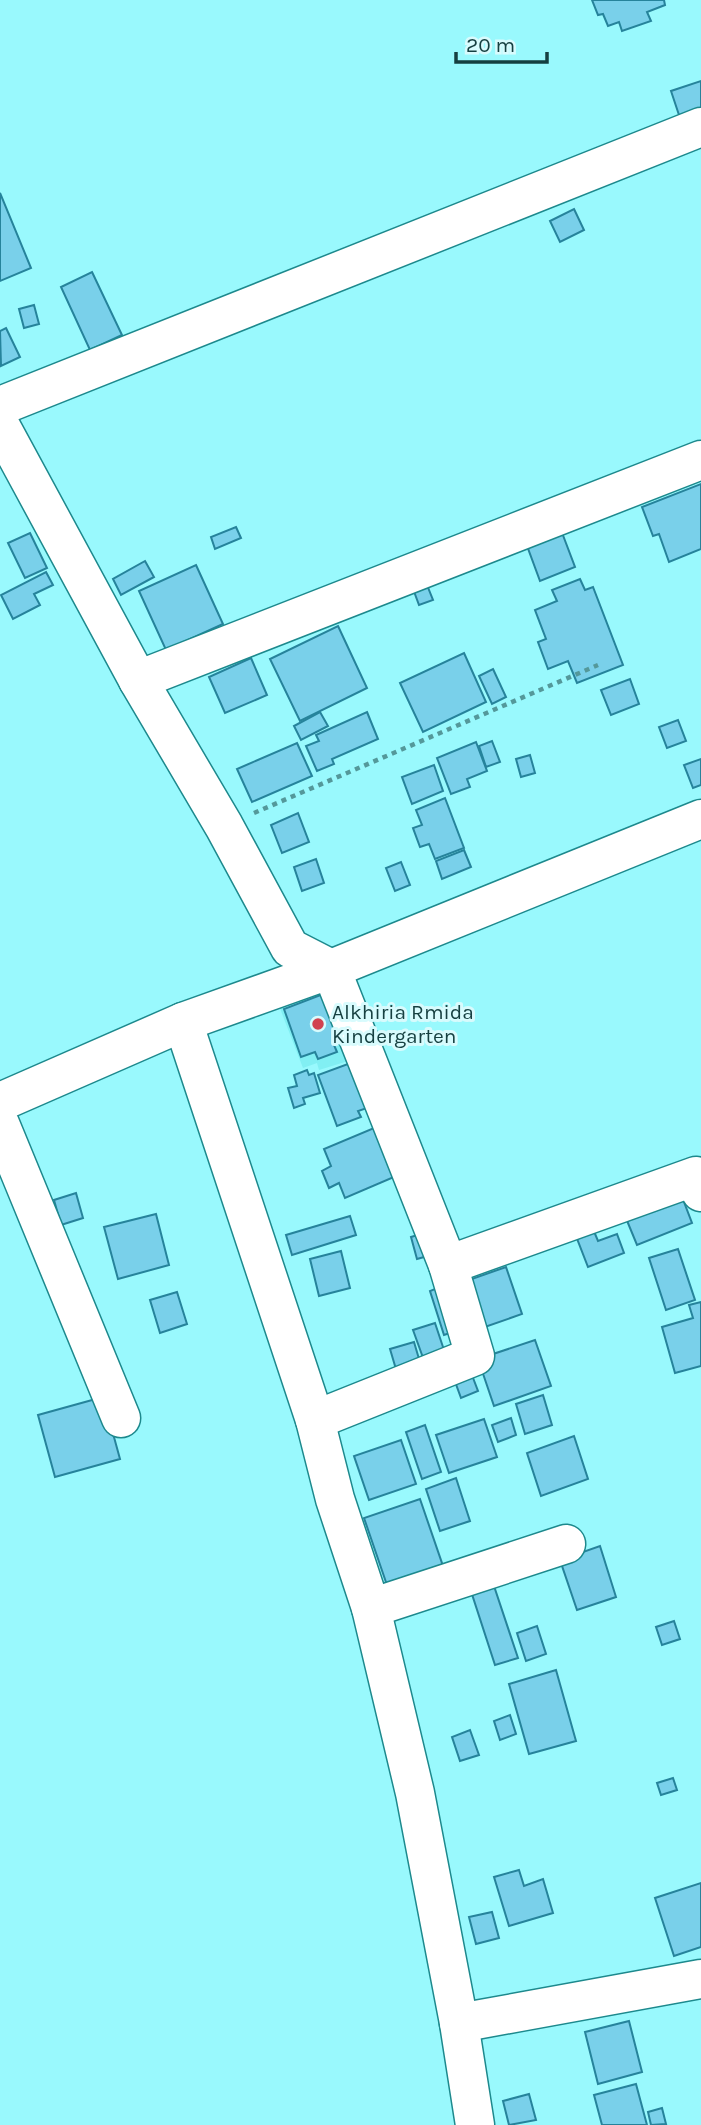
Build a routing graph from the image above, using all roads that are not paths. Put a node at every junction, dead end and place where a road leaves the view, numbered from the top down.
1 (701, 127) edge
2 (0, 405) edge
3 (0, 425) edge
4 (701, 460) edge
5 (138, 680) junction
6 (701, 819) edge
7 (331, 969) junction
8 (183, 1022) junction
9 (0, 1102) edge
10 (0, 1124) edge
11 (701, 1192) edge
12 (448, 1265) junction
13 (121, 1418) dead end
14 (315, 1420) junction
15 (566, 1544) dead end
16 (371, 1608) junction
17 (701, 1979) edge
18 (459, 2023) junction
19 (475, 2125) edge

1 - 2 street
3 - 5 street
4 - 5 street
5 - 7 street
6 - 7 street
7 - 8 street
7 - 12 street
8 - 9 street
8 - 14 street
10 - 13 street
11 - 12 street
12 - 14 street
14 - 16 street
15 - 16 street
16 - 18 street
17 - 18 street
18 - 19 street

